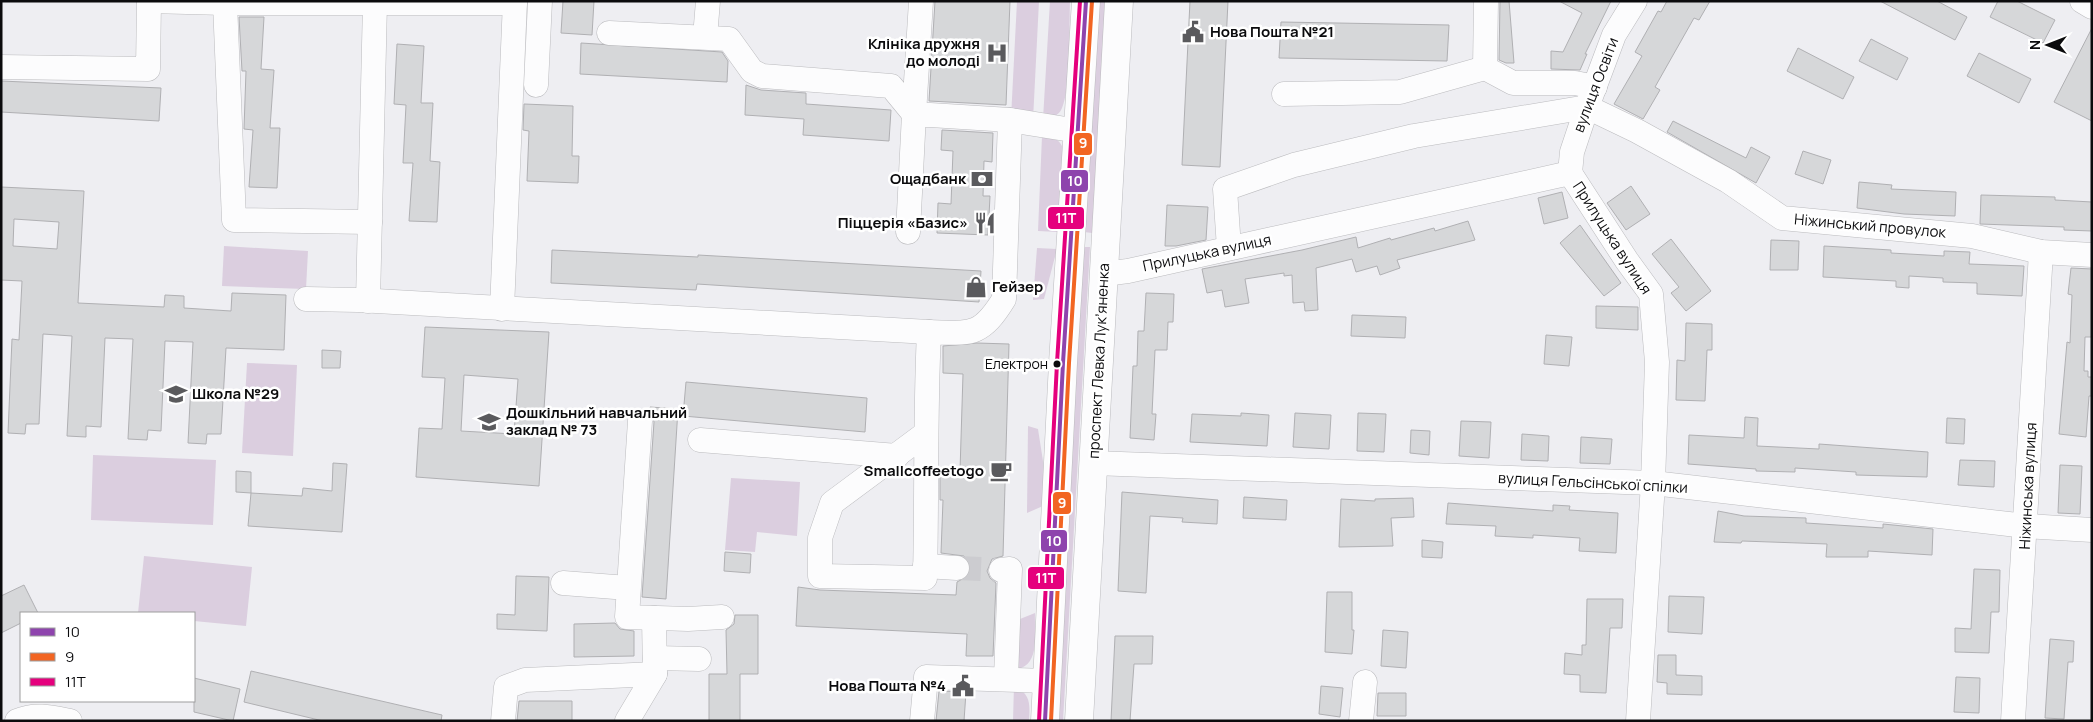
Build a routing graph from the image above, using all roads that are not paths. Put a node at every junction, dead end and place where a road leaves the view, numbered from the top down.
1 (540, 1) edge
2 (708, 1) edge
3 (921, 1) edge
4 (1086, 1) edge
5 (1119, 1) edge
6 (1486, 1) edge
7 (1635, 1) edge
8 (2082, 1) edge
9 (149, 2) edge
10 (515, 2) edge
11 (225, 3) junction
12 (375, 3) junction
13 (2092, 7) edge
14 (609, 33) dead end
15 (705, 38) junction
16 (1, 67) edge
17 (1485, 68) junction
18 (536, 84) dead end
19 (1284, 94) dead end
20 (1591, 97) junction
21 (914, 114) junction
22 (1010, 120) junction
23 (1078, 131) junction
24 (1570, 173) junction
25 (370, 222) junction
26 (908, 232) dead end
27 (1230, 248) junction
28 (2041, 252) junction
29 (2092, 256) edge
30 (1104, 274) junction
31 (306, 299) dead end
32 (368, 301) junction
33 (502, 309) junction
34 (928, 332) junction
35 (640, 420) dead end
36 (925, 434) junction
37 (700, 440) dead end
38 (897, 456) junction
39 (1093, 463) junction
40 (1653, 483) junction
41 (2026, 526) junction
42 (2092, 530) edge
43 (925, 566) junction
44 (957, 568) tunnel mouth
45 (1001, 570) dead end
46 (563, 583) dead end
47 (628, 588) junction
48 (722, 617) dead end
49 (654, 618) junction
50 (699, 659) dead end
51 (655, 666) junction
52 (1006, 678) junction
53 (1047, 681) junction
54 (1365, 682) dead end
55 (23, 719) edge
56 (70, 721) edge
57 (503, 721) edge
58 (627, 721) edge
59 (922, 721) edge
60 (1045, 721) edge
61 (1079, 721) edge
62 (1362, 721) edge
63 (1638, 721) edge
64 (2013, 721) edge

1 - 18 street
2 - 15 street
3 - 21 street
4 - 23 main road
5 - 30 main road, проспект Левка Лукʼяненка
6 - 17 street
7 - 20 street, вулиця Освіти
8 - 13 street
9 - 11 street
9 - 16 street
10 - 12 street
10 - 33 street
11 - 12 street
11 - 25 street
12 - 25 street
14 - 15 street
15 - 21 street
17 - 19 street
17 - 20 street, Ніжинський провулок
20 - 24 street, вулиця Освіти
20 - 27 street
20 - 28 street, Ніжинський провулок
21 - 22 street
21 - 26 street
22 - 23 street
22 - 34 street
23 - 53 main road
24 - 27 street, Прилуцька вулиця
24 - 40 street, Прилуцька вулиця
25 - 32 street
27 - 30 street, Прилуцька вулиця
28 - 29 street, Ніжинський провулок
28 - 41 street, Ніжинська вулиця
30 - 39 main road, проспект Левка Лукʼяненка
31 - 32 street
32 - 33 street
33 - 34 street
34 - 36 street
35 - 47 street
36 - 38 street
36 - 43 street
37 - 38 street
38 - 43 street
39 - 40 street, вулиця Гельсінської спілки
39 - 61 main road, проспект Левка Лукʼяненка
40 - 41 street, вулиця Гельсінської спілки
40 - 63 street, Прилуцька вулиця
41 - 42 street, вулиця Гельсінської спілки
41 - 64 street, Ніжинська вулиця
43 - 44 street
45 - 52 street
46 - 47 street
47 - 49 street
48 - 49 street
49 - 51 street
50 - 51 street
51 - 57 street
51 - 58 street
52 - 53 street
52 - 59 street
53 - 60 main road
54 - 62 street
55 - 56 street

